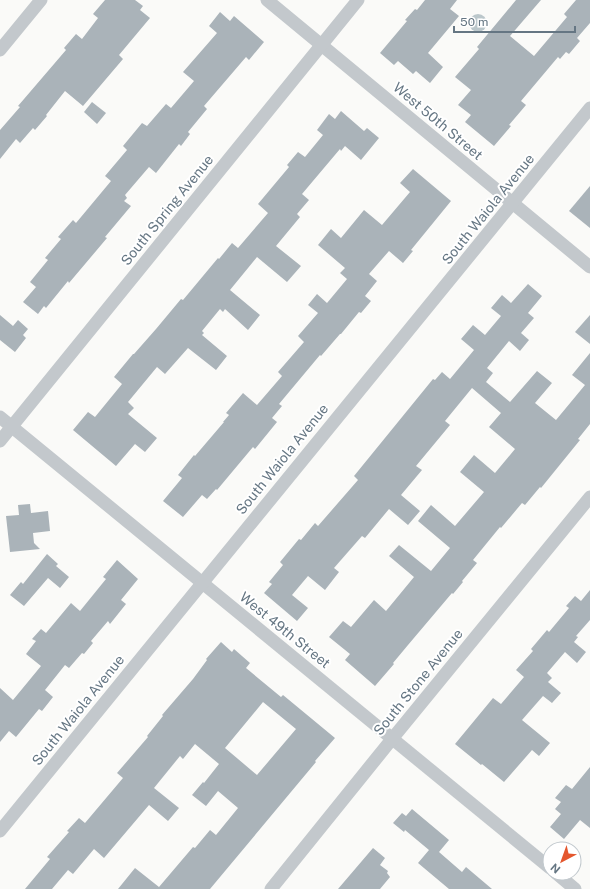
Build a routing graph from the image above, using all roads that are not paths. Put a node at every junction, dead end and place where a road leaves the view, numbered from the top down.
1 (40, 0) edge
2 (267, 0) edge
3 (358, 0) edge
4 (322, 45) junction
5 (0, 50) edge
6 (590, 108) edge
7 (512, 204) junction
8 (590, 267) edge
9 (0, 417) edge
10 (12, 426) junction
11 (0, 441) edge
12 (590, 497) edge
13 (202, 583) junction
14 (392, 739) junction
15 (0, 831) edge
16 (542, 861) edge
17 (566, 881) edge
18 (271, 889) edge
19 (575, 889) edge

1 - 5 street
2 - 4 street, West 50th Street
3 - 4 street, South Spring Avenue
4 - 7 street, West 50th Street
4 - 10 street, South Spring Avenue
6 - 7 street, South Waiola Avenue
7 - 8 street, West 50th Street
7 - 13 street, South Waiola Avenue
9 - 10 street, West 49th Street
10 - 11 street, South Spring Avenue
10 - 13 street, West 49th Street
12 - 14 street, South Stone Avenue
13 - 14 street, West 49th Street
13 - 15 street, South Waiola Avenue
14 - 16 street, West 49th Street
14 - 18 street, South Stone Avenue
17 - 19 street

